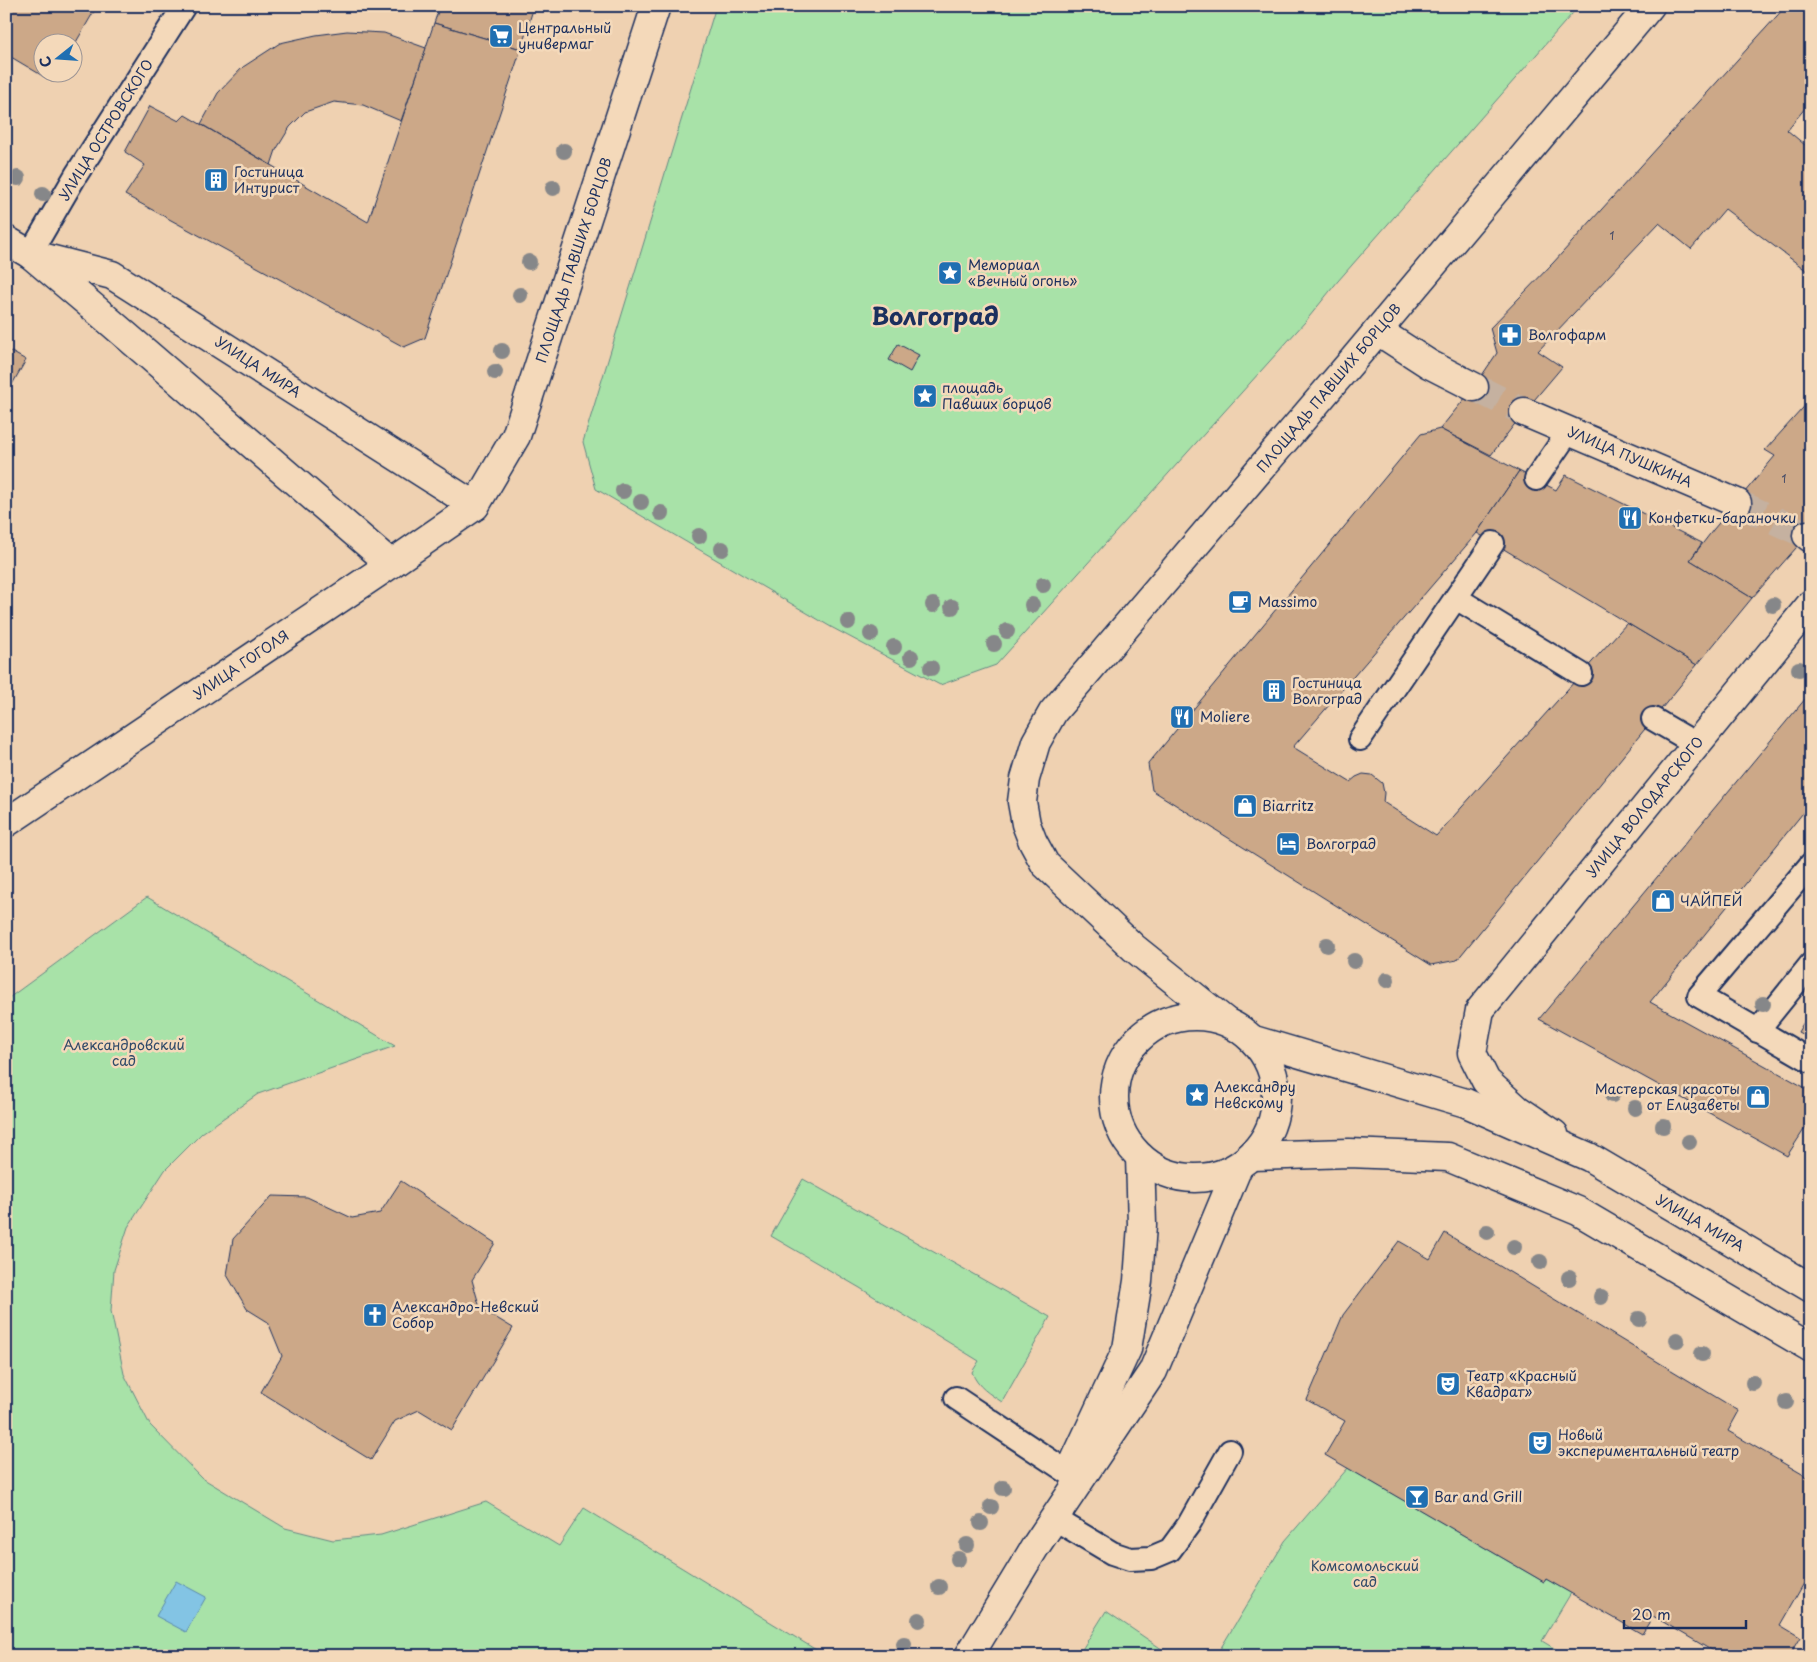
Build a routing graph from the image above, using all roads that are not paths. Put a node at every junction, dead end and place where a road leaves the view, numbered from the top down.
1 (184, 6) edge
2 (656, 6) edge
3 (1650, 6) edge
4 (6, 240) edge
5 (30, 254) junction
6 (1378, 331) junction
7 (1474, 387) tunnel mouth
8 (1524, 412) tunnel mouth
9 (1568, 431) junction
10 (1536, 479) dead end
11 (1737, 503) tunnel mouth
12 (475, 506) junction
13 (1494, 542) dead end
14 (391, 564) junction
15 (1456, 598) junction
16 (1811, 604) edge
17 (1581, 674) dead end
18 (1653, 718) dead end
19 (1360, 739) dead end
20 (1696, 744) junction
21 (6, 823) edge
22 (1811, 864) edge
23 (1811, 964) edge
24 (1225, 1021) junction
25 (1757, 1031) junction
26 (1254, 1040) junction
27 (1811, 1061) edge
28 (1140, 1157) junction
29 (1588, 1157) junction
30 (1245, 1161) junction
31 (1811, 1288) edge
32 (1811, 1348) edge
33 (956, 1398) dead end
34 (1230, 1451) dead end
35 (1069, 1473) junction
36 (1054, 1518) junction
37 (1035, 1548) junction
38 (969, 1656) edge

1 - 5 lane, УЛИЦА ОСТРОВСКОГО
2 - 12 street, ПЛОЩАДЬ ПАВШИХ БОРЦОВ
3 - 6 street, ПЛОЩАДЬ ПАВШИХ БОРЦОВ
4 - 5 street, УЛИЦА МИРА
5 - 12 street, УЛИЦА МИРА
5 - 14 street, УЛИЦА МИРА
6 - 7 street
6 - 24 street, ПЛОЩАДЬ ПАВШИХ БОРЦОВ
8 - 9 street, УЛИЦА ПУШКИНА
9 - 10 lane
9 - 11 street, УЛИЦА ПУШКИНА
12 - 14 street, УЛИЦА ГОГОЛЯ
13 - 15 lane
14 - 21 street, УЛИЦА ГОГОЛЯ
15 - 17 lane
15 - 19 lane
16 - 20 street, УЛИЦА ВОЛОДАРСКОГО
18 - 20 lane
20 - 29 street, УЛИЦА ВОЛОДАРСКОГО
22 - 25 lane
23 - 25 lane
24 - 26 street
24 - 28 street
25 - 27 lane
26 - 29 street
26 - 30 street
28 - 30 street
28 - 35 street
29 - 31 street, УЛИЦА МИРА
30 - 32 street
30 - 36 street
33 - 35 lane
34 - 36 lane
35 - 37 street
36 - 37 street
37 - 38 street

